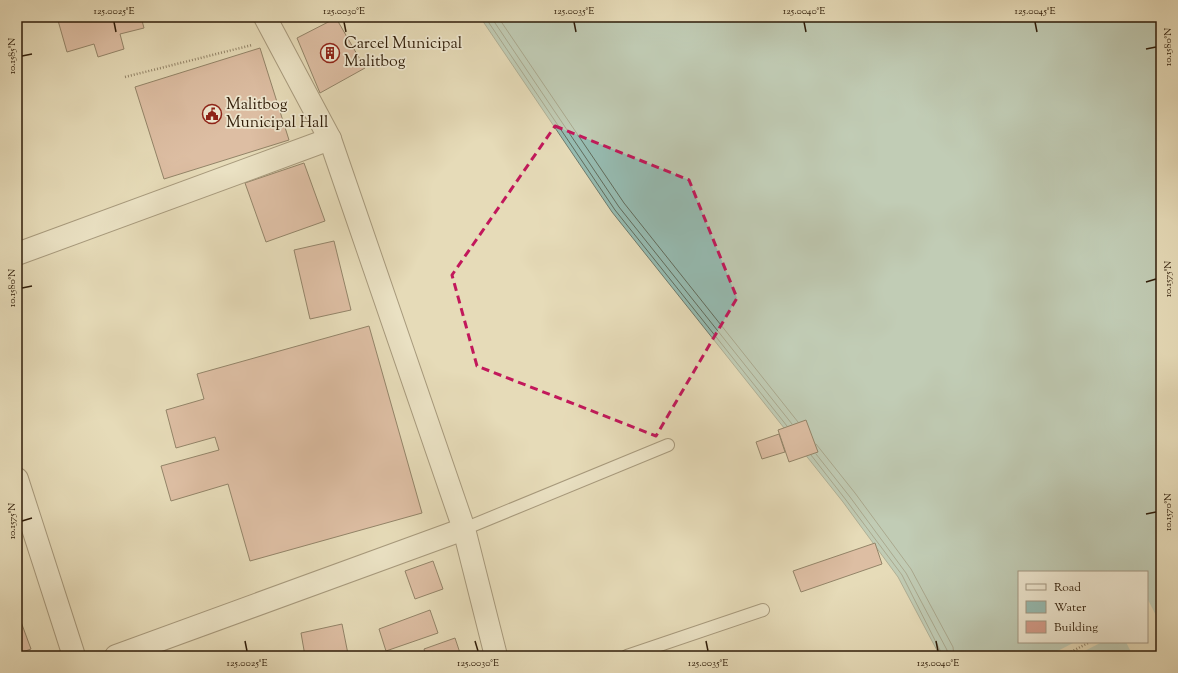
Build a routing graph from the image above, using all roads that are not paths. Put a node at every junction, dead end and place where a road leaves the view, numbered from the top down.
1 (266, 17) edge
2 (330, 138) junction
3 (17, 254) edge
4 (668, 445) dead end
5 (17, 479) edge
6 (464, 529) junction
7 (763, 610) dead end
8 (74, 656) edge
9 (116, 656) edge
10 (496, 656) edge
11 (627, 656) edge

1 - 2 street
2 - 3 street
2 - 6 street
4 - 6 lane
5 - 8 street
6 - 9 street
6 - 10 street
7 - 11 lane

